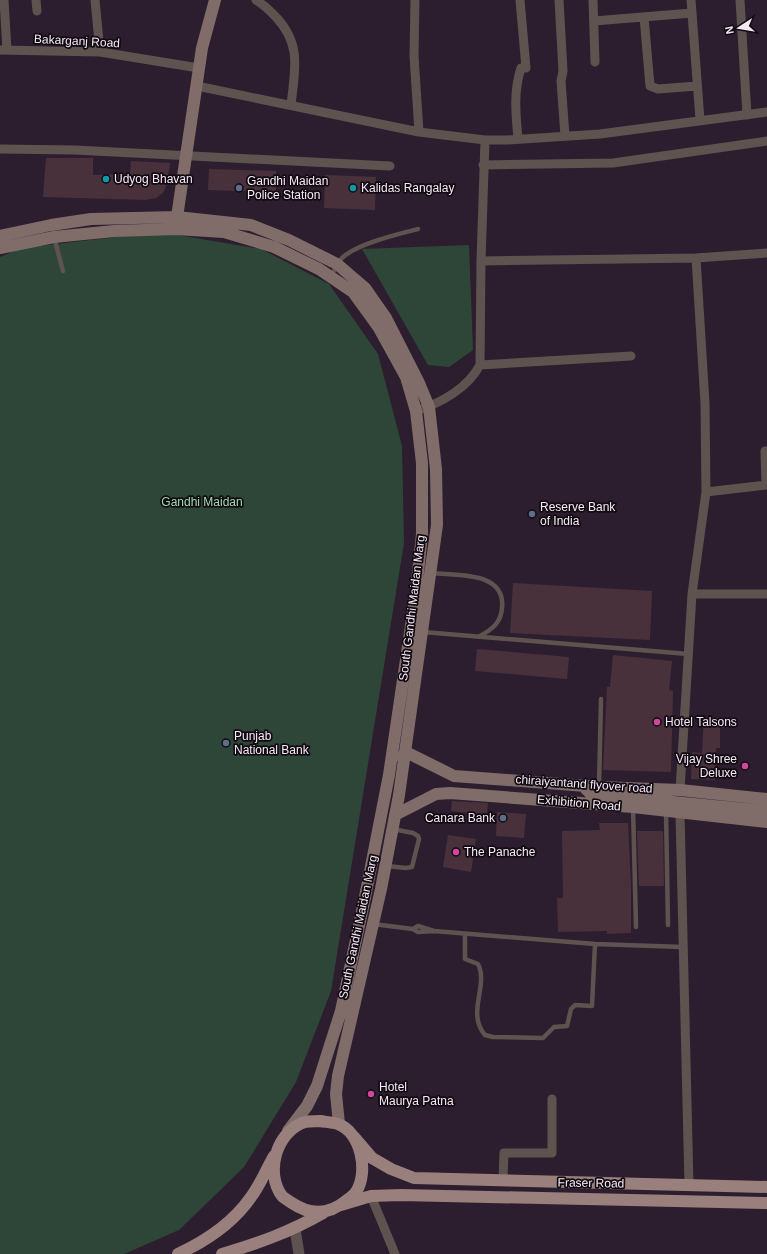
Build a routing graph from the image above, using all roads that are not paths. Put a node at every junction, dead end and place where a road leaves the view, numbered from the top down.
1 (4, 0) edge
2 (36, 0) edge
3 (95, 0) edge
4 (215, 0) edge
5 (256, 0) edge
6 (415, 0) edge
7 (520, 0) edge
8 (558, 0) edge
9 (593, 0) edge
10 (691, 0) edge
11 (740, 0) edge
12 (37, 10) dead end
13 (692, 13) junction
14 (644, 17) junction
15 (594, 21) junction
16 (3, 50) edge
17 (100, 52) junction
18 (595, 62) dead end
19 (199, 68) junction
20 (197, 86) junction
21 (697, 86) junction
22 (291, 105) junction
23 (767, 112) edge
24 (747, 115) junction
25 (700, 120) junction
26 (419, 132) junction
27 (565, 136) junction
28 (518, 139) junction
29 (485, 140) junction
30 (767, 141) edge
31 (0, 149) edge
32 (188, 157) junction
33 (483, 165) junction
34 (390, 166) dead end
35 (178, 217) junction
36 (418, 229) dead end
37 (0, 236) edge
38 (54, 238) junction
39 (0, 248) edge
40 (767, 253) edge
41 (696, 258) junction
42 (481, 261) junction
43 (337, 264) junction
44 (63, 271) dead end
45 (331, 277) junction
46 (632, 356) dead end
47 (480, 365) junction
48 (429, 407) junction
49 (416, 411) junction
50 (767, 451) edge
51 (706, 492) junction
52 (430, 573) junction
53 (692, 594) junction
54 (767, 594) edge
55 (416, 631) junction
56 (480, 636) junction
57 (688, 654) junction
58 (601, 699) dead end
59 (406, 752) junction
60 (388, 775) junction
61 (680, 790) junction
62 (597, 792) junction
63 (767, 799) edge
64 (577, 802) junction
65 (634, 808) junction
66 (666, 811) junction
67 (767, 811) edge
68 (680, 813) junction
69 (395, 815) junction
70 (767, 822) edge
71 (393, 829) junction
72 (386, 866) junction
73 (372, 924) junction
74 (668, 925) dead end
75 (636, 928) dead end
76 (465, 935) junction
77 (595, 944) junction
78 (683, 947) junction
79 (552, 1099) dead end
80 (339, 1124) junction
81 (286, 1134) junction
82 (354, 1137) junction
83 (276, 1152) junction
84 (503, 1180) junction
85 (689, 1185) junction
86 (767, 1187) edge
87 (371, 1196) junction
88 (767, 1203) edge
89 (341, 1205) junction
90 (323, 1212) junction
91 (295, 1229) junction
92 (178, 1254) edge
93 (222, 1254) edge
94 (299, 1254) edge
95 (395, 1254) edge

1 - 16 street
2 - 12 street
3 - 17 street
4 - 19 main road
5 - 22 street
6 - 26 street
7 - 28 street
8 - 27 street
9 - 15 street
10 - 13 street
11 - 24 street
13 - 14 street
13 - 21 street
14 - 15 street
14 - 21 street
15 - 18 street
16 - 17 street, Bakarganj Road
17 - 19 street, Bakarganj Road
19 - 20 main road
20 - 22 street
20 - 32 main road
21 - 25 street
22 - 26 street
23 - 24 street
24 - 25 street
25 - 27 street
26 - 29 street
27 - 28 street
28 - 29 street
29 - 33 street
30 - 33 street
31 - 32 street
32 - 34 street
32 - 35 main road
33 - 42 street
35 - 37 main road
35 - 43 main road
36 - 43 lane
38 - 39 main road, South Gandhi Maidan Marg
38 - 44 lane
38 - 45 main road, South Gandhi Maidan Marg
40 - 41 street
41 - 42 street
41 - 51 street
42 - 47 street
43 - 45 lane
43 - 48 main road
45 - 49 main road, South Gandhi Maidan Marg
46 - 47 street
47 - 48 street
48 - 49 street
48 - 52 main road
49 - 55 main road, South Gandhi Maidan Marg
50 - 51 street
51 - 53 street
52 - 55 main road
52 - 56 lane
53 - 54 street
53 - 57 street
55 - 56 lane
55 - 59 main road
55 - 60 main road, South Gandhi Maidan Marg
56 - 57 lane
57 - 61 street
58 - 62 lane
59 - 60 main road
59 - 62 main road, chiraiyantand flyover road
59 - 69 main road
60 - 81 main road, South Gandhi Maidan Marg
61 - 62 main road, chiraiyantand flyover road
61 - 63 main road, chiraiyantand flyover road
62 - 64 main road
62 - 67 main road
64 - 65 main road, Exhibition Road
64 - 69 main road, Exhibition Road
65 - 66 main road, Exhibition Road
65 - 75 lane
66 - 68 main road, Exhibition Road
66 - 74 lane
68 - 70 main road, Exhibition Road
68 - 78 street
69 - 71 main road
71 - 72 main road
71 - 72 lane
72 - 73 main road
73 - 76 lane
73 - 80 main road
76 - 77 lane
76 - 77 lane
77 - 78 lane
78 - 85 street
79 - 84 street
80 - 81 main road
80 - 82 main road
81 - 83 main road
82 - 84 main road, Fraser Road
82 - 89 main road
83 - 90 main road
83 - 92 main road
84 - 85 main road, Fraser Road
85 - 86 main road, Fraser Road
87 - 88 main road
87 - 89 main road
87 - 95 street
89 - 90 main road
90 - 91 main road
91 - 93 main road
91 - 94 street

